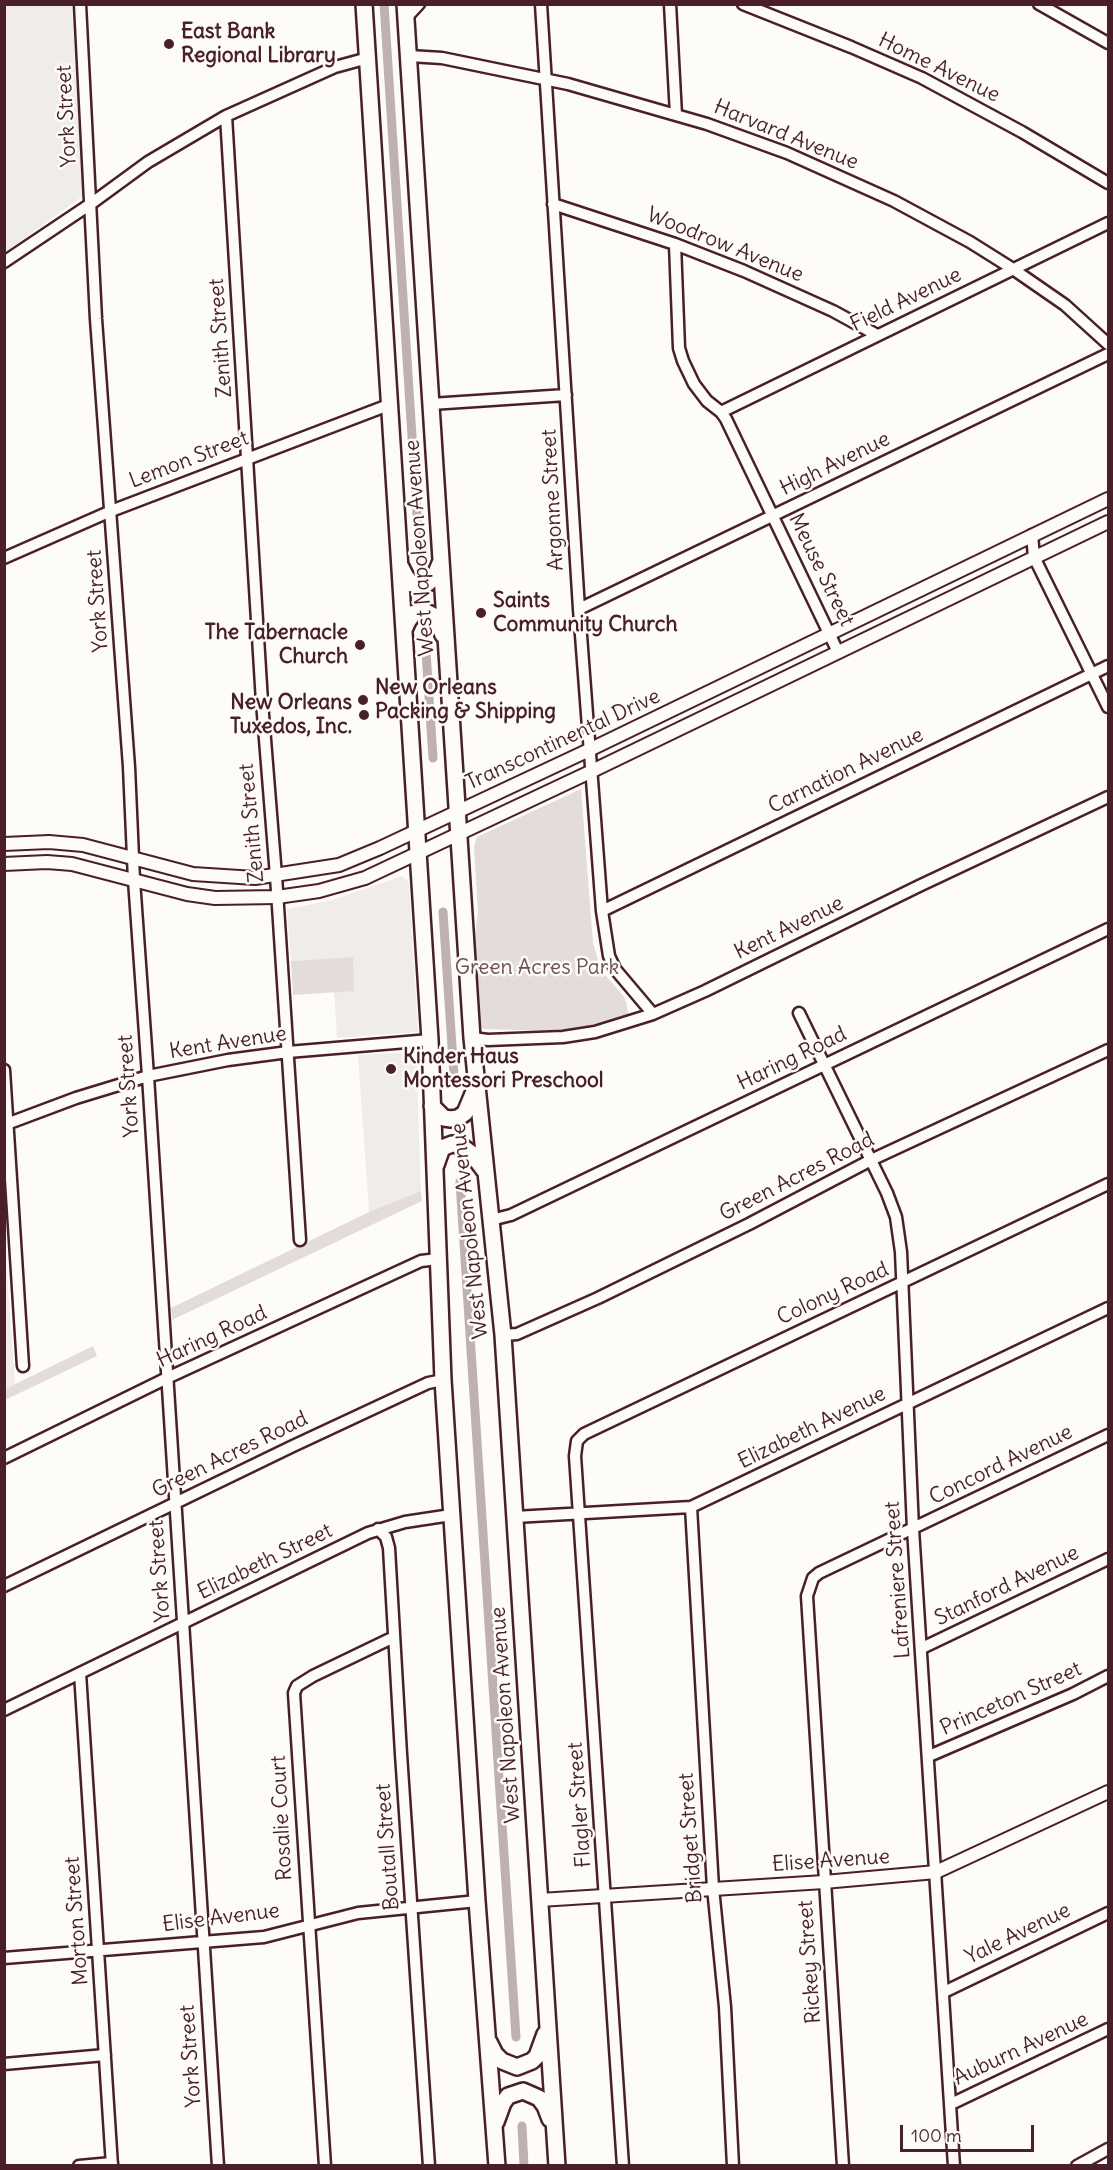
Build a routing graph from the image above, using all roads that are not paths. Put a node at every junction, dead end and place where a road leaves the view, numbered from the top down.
1 (80, 4) edge
2 (364, 4) edge
3 (419, 4) edge
4 (541, 4) edge
5 (670, 4) edge
6 (743, 4) edge
7 (1039, 4) edge
8 (406, 11) edge
9 (1108, 43) edge
10 (409, 56) junction
11 (368, 58) junction
12 (545, 79) junction
13 (676, 115) junction
14 (226, 116) junction
15 (1108, 183) edge
16 (92, 203) junction
17 (553, 204) junction
18 (1108, 223) edge
19 (675, 244) junction
20 (4, 262) edge
21 (1013, 269) junction
22 (877, 335) junction
23 (1108, 344) edge
24 (1108, 354) edge
25 (566, 395) junction
26 (391, 404) junction
27 (431, 404) junction
28 (721, 412) junction
29 (248, 457) junction
30 (1108, 499) edge
31 (111, 511) junction
32 (773, 516) junction
33 (1108, 522) edge
34 (1032, 535) junction
35 (1034, 557) junction
36 (4, 558) edge
37 (442, 561) junction
38 (400, 564) junction
39 (579, 609) junction
40 (404, 630) junction
41 (830, 632) junction
42 (447, 644) junction
43 (838, 652) junction
44 (1108, 666) edge
45 (1093, 674) junction
46 (1108, 707) edge
47 (589, 750) junction
48 (591, 772) junction
49 (1108, 797) edge
50 (458, 811) junction
51 (416, 831) junction
52 (459, 834) junction
53 (4, 844) edge
54 (418, 854) junction
55 (133, 859) junction
56 (4, 864) edge
57 (276, 876) junction
58 (134, 879) junction
59 (277, 897) junction
60 (602, 911) junction
61 (1108, 929) edge
62 (799, 1013) dead end
63 (653, 1014) junction
64 (472, 1038) junction
65 (430, 1040) junction
66 (1108, 1050) edge
67 (288, 1052) junction
68 (824, 1066) junction
69 (4, 1070) edge
70 (148, 1076) junction
71 (476, 1087) junction
72 (432, 1106) junction
73 (6, 1125) edge
74 (871, 1160) junction
75 (435, 1169) junction
76 (486, 1172) junction
77 (1108, 1184) edge
78 (491, 1220) junction
79 (300, 1240) dead end
80 (438, 1259) junction
81 (902, 1283) junction
82 (1108, 1308) edge
83 (503, 1335) junction
84 (23, 1366) dead end
85 (167, 1378) junction
86 (443, 1380) junction
87 (907, 1405) junction
88 (1108, 1435) edge
89 (577, 1441) joint
90 (4, 1458) edge
91 (175, 1504) junction
92 (691, 1507) junction
93 (579, 1513) junction
94 (451, 1515) junction
95 (515, 1516) junction
96 (913, 1528) junction
97 (378, 1529) junction
98 (1108, 1559) edge
99 (814, 1577) joint
100 (4, 1586) edge
101 (183, 1623) junction
102 (394, 1637) junction
103 (922, 1648) junction
104 (80, 1673) junction
105 (1108, 1676) edge
106 (4, 1710) edge
107 (929, 1756) junction
108 (1108, 1792) edge
109 (936, 1872) junction
110 (824, 1882) junction
111 (713, 1888) junction
112 (606, 1894) junction
113 (540, 1900) junction
114 (477, 1901) junction
115 (412, 1906) junction
116 (1108, 1912) edge
117 (308, 1924) junction
118 (203, 1943) junction
119 (99, 1951) junction
120 (4, 1958) edge
121 (944, 1992) junction
122 (548, 2025) junction
123 (1108, 2029) edge
124 (487, 2040) junction
125 (105, 2055) junction
126 (4, 2064) edge
127 (951, 2104) junction
128 (494, 2127) junction
129 (555, 2131) junction
130 (1108, 2150) edge
131 (112, 2164) edge
132 (79, 2166) edge
133 (218, 2166) edge
134 (325, 2166) edge
135 (429, 2166) edge
136 (497, 2166) edge
137 (557, 2166) edge
138 (622, 2166) edge
139 (734, 2166) edge
140 (843, 2166) edge
141 (954, 2166) edge
142 (1077, 2166) edge

1 - 16 street, York Street
2 - 11 main road, West Napoleon Avenue
3 - 8 street
4 - 12 street, Argonne Street
5 - 13 street
6 - 15 street, Home Avenue
7 - 9 street
8 - 10 main road, West Napoleon Avenue
10 - 12 street, Harvard Avenue
10 - 27 main road, West Napoleon Avenue
11 - 14 street
11 - 26 main road, West Napoleon Avenue
12 - 13 street, Harvard Avenue
12 - 17 street, Argonne Street
13 - 21 street, Harvard Avenue
14 - 16 street
14 - 29 street, Zenith Street
16 - 20 street
16 - 31 street, York Street
17 - 19 street, Woodrow Avenue
17 - 25 street, Argonne Street
18 - 21 street, Field Avenue
19 - 22 street, Woodrow Avenue
19 - 28 street, Meuse Street
21 - 22 street, Field Avenue
21 - 23 street, Harvard Avenue
22 - 28 street, Field Avenue
24 - 32 street, High Avenue
25 - 27 street
25 - 39 street, Argonne Street
26 - 29 street, Lemon Street
26 - 38 main road, West Napoleon Avenue
27 - 37 main road, West Napoleon Avenue
28 - 32 street, Meuse Street
29 - 31 street, Lemon Street
29 - 57 street, Zenith Street
30 - 34 street, Transcontinental Drive
31 - 36 street, Lemon Street
31 - 55 street, York Street
32 - 39 street, High Avenue
32 - 41 street, Meuse Street
33 - 35 street, Transcontinental Drive
34 - 35 street
34 - 41 street, Transcontinental Drive
35 - 43 street, Transcontinental Drive
35 - 45 street
37 - 38 main road
37 - 42 main road, West Napoleon Avenue
38 - 40 main road, West Napoleon Avenue
39 - 47 street, Argonne Street
40 - 42 main road
40 - 51 main road, West Napoleon Avenue
41 - 43 street, Meuse Street
41 - 47 street, Transcontinental Drive
42 - 50 main road, West Napoleon Avenue
43 - 48 street, Transcontinental Drive
44 - 45 street, Carnation Avenue
45 - 46 street
45 - 60 street, Carnation Avenue
47 - 48 street, Argonne Street
47 - 50 street, Transcontinental Drive
48 - 52 street, Transcontinental Drive
48 - 60 street, Argonne Street
49 - 63 street, Kent Avenue
50 - 51 street, Transcontinental Drive
50 - 52 main road, West Napoleon Avenue
51 - 54 main road, West Napoleon Avenue
51 - 57 street, Transcontinental Drive
52 - 54 street, Transcontinental Drive
52 - 64 main road, West Napoleon Avenue
53 - 55 street, Transcontinental Drive
54 - 59 street, Transcontinental Drive
54 - 65 main road, West Napoleon Avenue
55 - 57 street, Transcontinental Drive
55 - 58 street, York Street
56 - 58 street, Transcontinental Drive
57 - 59 street, Zenith Street
58 - 59 street, Transcontinental Drive
58 - 70 street, York Street
59 - 67 street, Zenith Street
60 - 63 street, Argonne Street
61 - 68 street, Haring Road
62 - 68 street, Lafreniere Street
63 - 64 street, Kent Avenue
64 - 71 main road, West Napoleon Avenue
65 - 67 street, Kent Avenue
65 - 72 main road, West Napoleon Avenue
66 - 74 street, Green Acres Road
67 - 70 street, Kent Avenue
67 - 79 street, Zenith Street
68 - 74 street, Lafreniere Street
68 - 78 street, Haring Road
69 - 73 street
70 - 73 street, Kent Avenue
70 - 85 street, York Street
71 - 72 main road
71 - 76 main road, West Napoleon Avenue
72 - 75 main road, West Napoleon Avenue
73 - 84 street
74 - 81 street, Lafreniere Street
74 - 83 street, Green Acres Road
75 - 76 main road
75 - 80 main road, West Napoleon Avenue
76 - 78 main road, West Napoleon Avenue
77 - 81 street, Colony Road
78 - 83 main road, West Napoleon Avenue
80 - 85 street, Haring Road
80 - 86 main road, West Napoleon Avenue
81 - 87 street, Lafreniere Street
81 - 89 street, Colony Road
82 - 87 street, Elizabeth Avenue
83 - 95 main road, West Napoleon Avenue
85 - 90 street, Haring Road
85 - 91 street, York Street
86 - 91 street, Green Acres Road
86 - 94 main road, West Napoleon Avenue
87 - 92 street, Elizabeth Avenue
87 - 96 street, Lafreniere Street
88 - 96 street, Concord Avenue
89 - 93 street, Flagler Street
91 - 100 street, Green Acres Road
91 - 101 street, York Street
92 - 93 street, Elizabeth Avenue
92 - 111 street, Bridget Street
93 - 95 street, Elizabeth Avenue
93 - 112 street, Flagler Street
94 - 97 street, Elizabeth Street
94 - 114 main road, West Napoleon Avenue
95 - 113 main road, West Napoleon Avenue
96 - 99 street, Concord Avenue
96 - 103 street, Lafreniere Street
97 - 101 street, Elizabeth Street
97 - 102 street, Boutall Street
98 - 103 street, Stanford Avenue
99 - 110 street, Rickey Street
101 - 104 street, Elizabeth Street
101 - 118 street, York Street
102 - 115 street, Boutall Street
102 - 117 street, Rosalie Court
103 - 107 street, Lafreniere Street
104 - 106 street, Elizabeth Street
104 - 119 street, Morton Street
105 - 107 street, Princeton Street
107 - 109 street, Lafreniere Street
108 - 109 street, Elise Avenue
109 - 110 street, Elise Avenue
109 - 121 street, Lafreniere Street
110 - 111 street, Elise Avenue
110 - 140 street, Rickey Street
111 - 112 street, Elise Avenue
111 - 139 street, Bridget Street
112 - 113 street, Elise Avenue
112 - 138 street, Flagler Street
113 - 122 main road, West Napoleon Avenue
114 - 115 street, Elise Avenue
114 - 124 main road, West Napoleon Avenue
115 - 117 street, Elise Avenue
115 - 135 street, Boutall Street
116 - 121 street, Yale Avenue
117 - 118 street, Elise Avenue
117 - 134 street, Rosalie Court
118 - 119 street, Elise Avenue
118 - 133 street, York Street
119 - 120 street, Elise Avenue
119 - 125 street, Morton Street
121 - 127 street, Lafreniere Street
122 - 124 main road
122 - 129 main road, West Napoleon Avenue
123 - 127 street, Auburn Avenue
124 - 128 main road, West Napoleon Avenue
125 - 126 street
125 - 131 street, Morton Street
127 - 141 street, Lafreniere Street
128 - 129 main road
128 - 136 main road, West Napoleon Avenue
129 - 137 main road, West Napoleon Avenue
130 - 142 street
131 - 132 street

